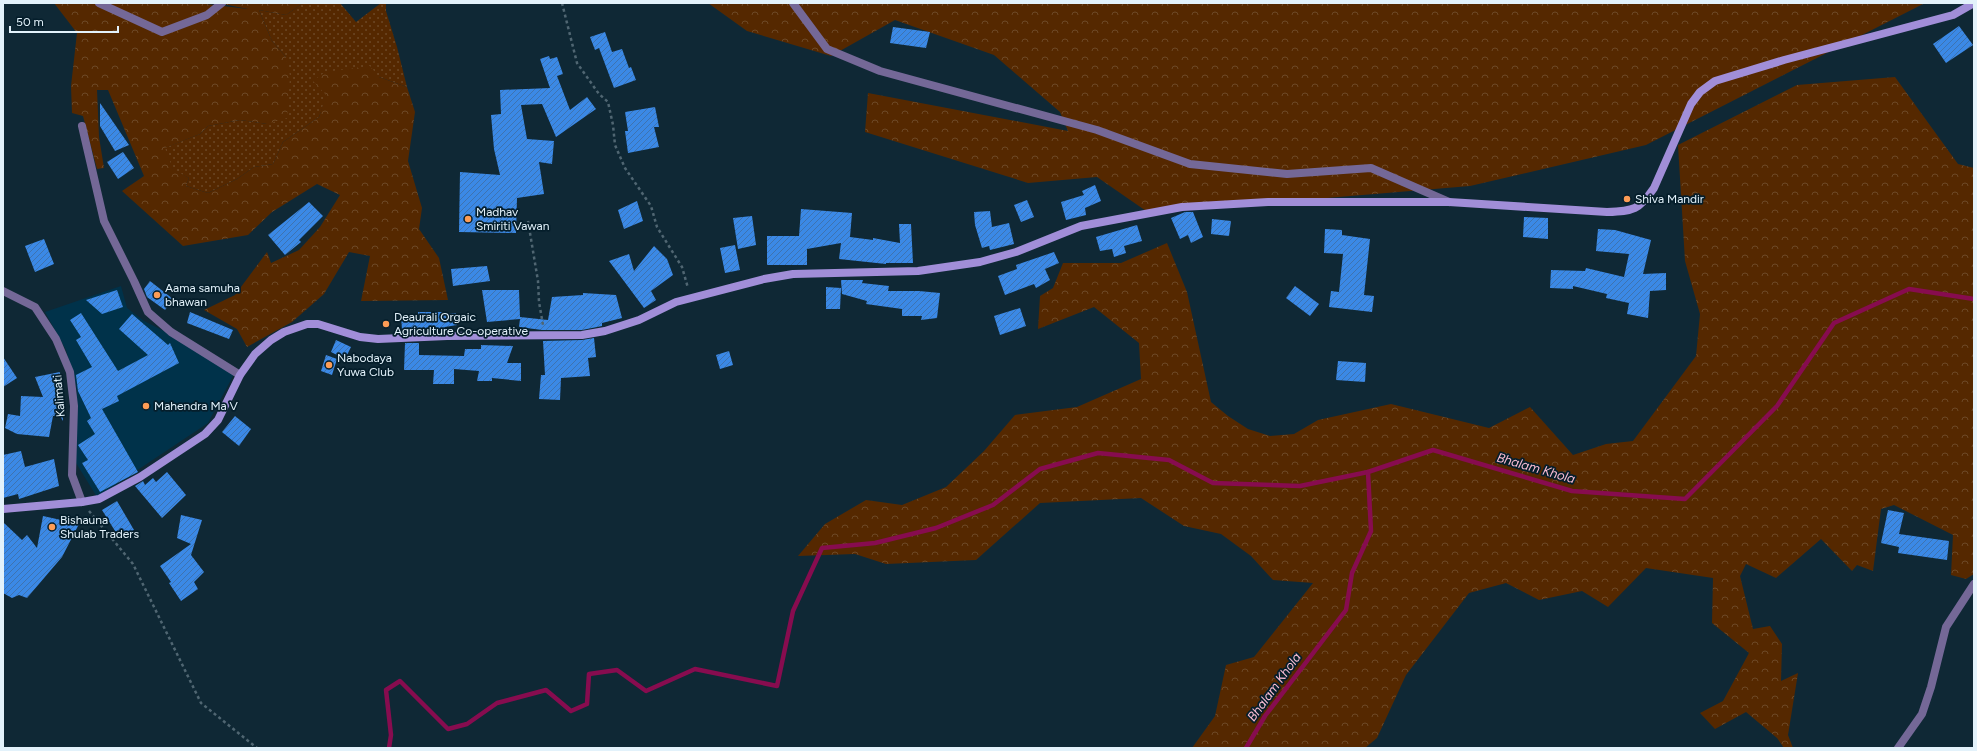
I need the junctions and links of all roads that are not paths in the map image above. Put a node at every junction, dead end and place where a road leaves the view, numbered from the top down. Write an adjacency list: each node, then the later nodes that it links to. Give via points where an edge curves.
1 (99, 3): 2 (street, via 162,32 208,15)
2 (222, 3)
3 (793, 3): 6 (street, via 827,49 880,71 1097,130 1190,164 1287,174 1371,168)
4 (1974, 3): 6 (main road, via 1953,15 1715,81 1700,92 1691,104 1654,188 1637,208 1607,212)
5 (82, 126): 8 (street, via 104,221 148,312 171,332)
6 (1449, 202): 8 (main road, via 1268,202 1182,207 1081,226 1016,252 980,262 918,272 793,274 764,279 676,302 639,320 582,336 378,339 360,337 318,324 307,324 284,332 271,340 255,354)
7 (3, 291): 9 (street, Kalimati, via 35,307 56,340 70,372 74,406 72,475)
8 (240, 375): 9 (main road, via 218,420 205,434 114,492 99,499)
9 (82, 502): 10 (main road)
10 (3, 509)
11 (1974, 584): 12 (street, via 1946,627 1922,714)
12 (1898, 748)

